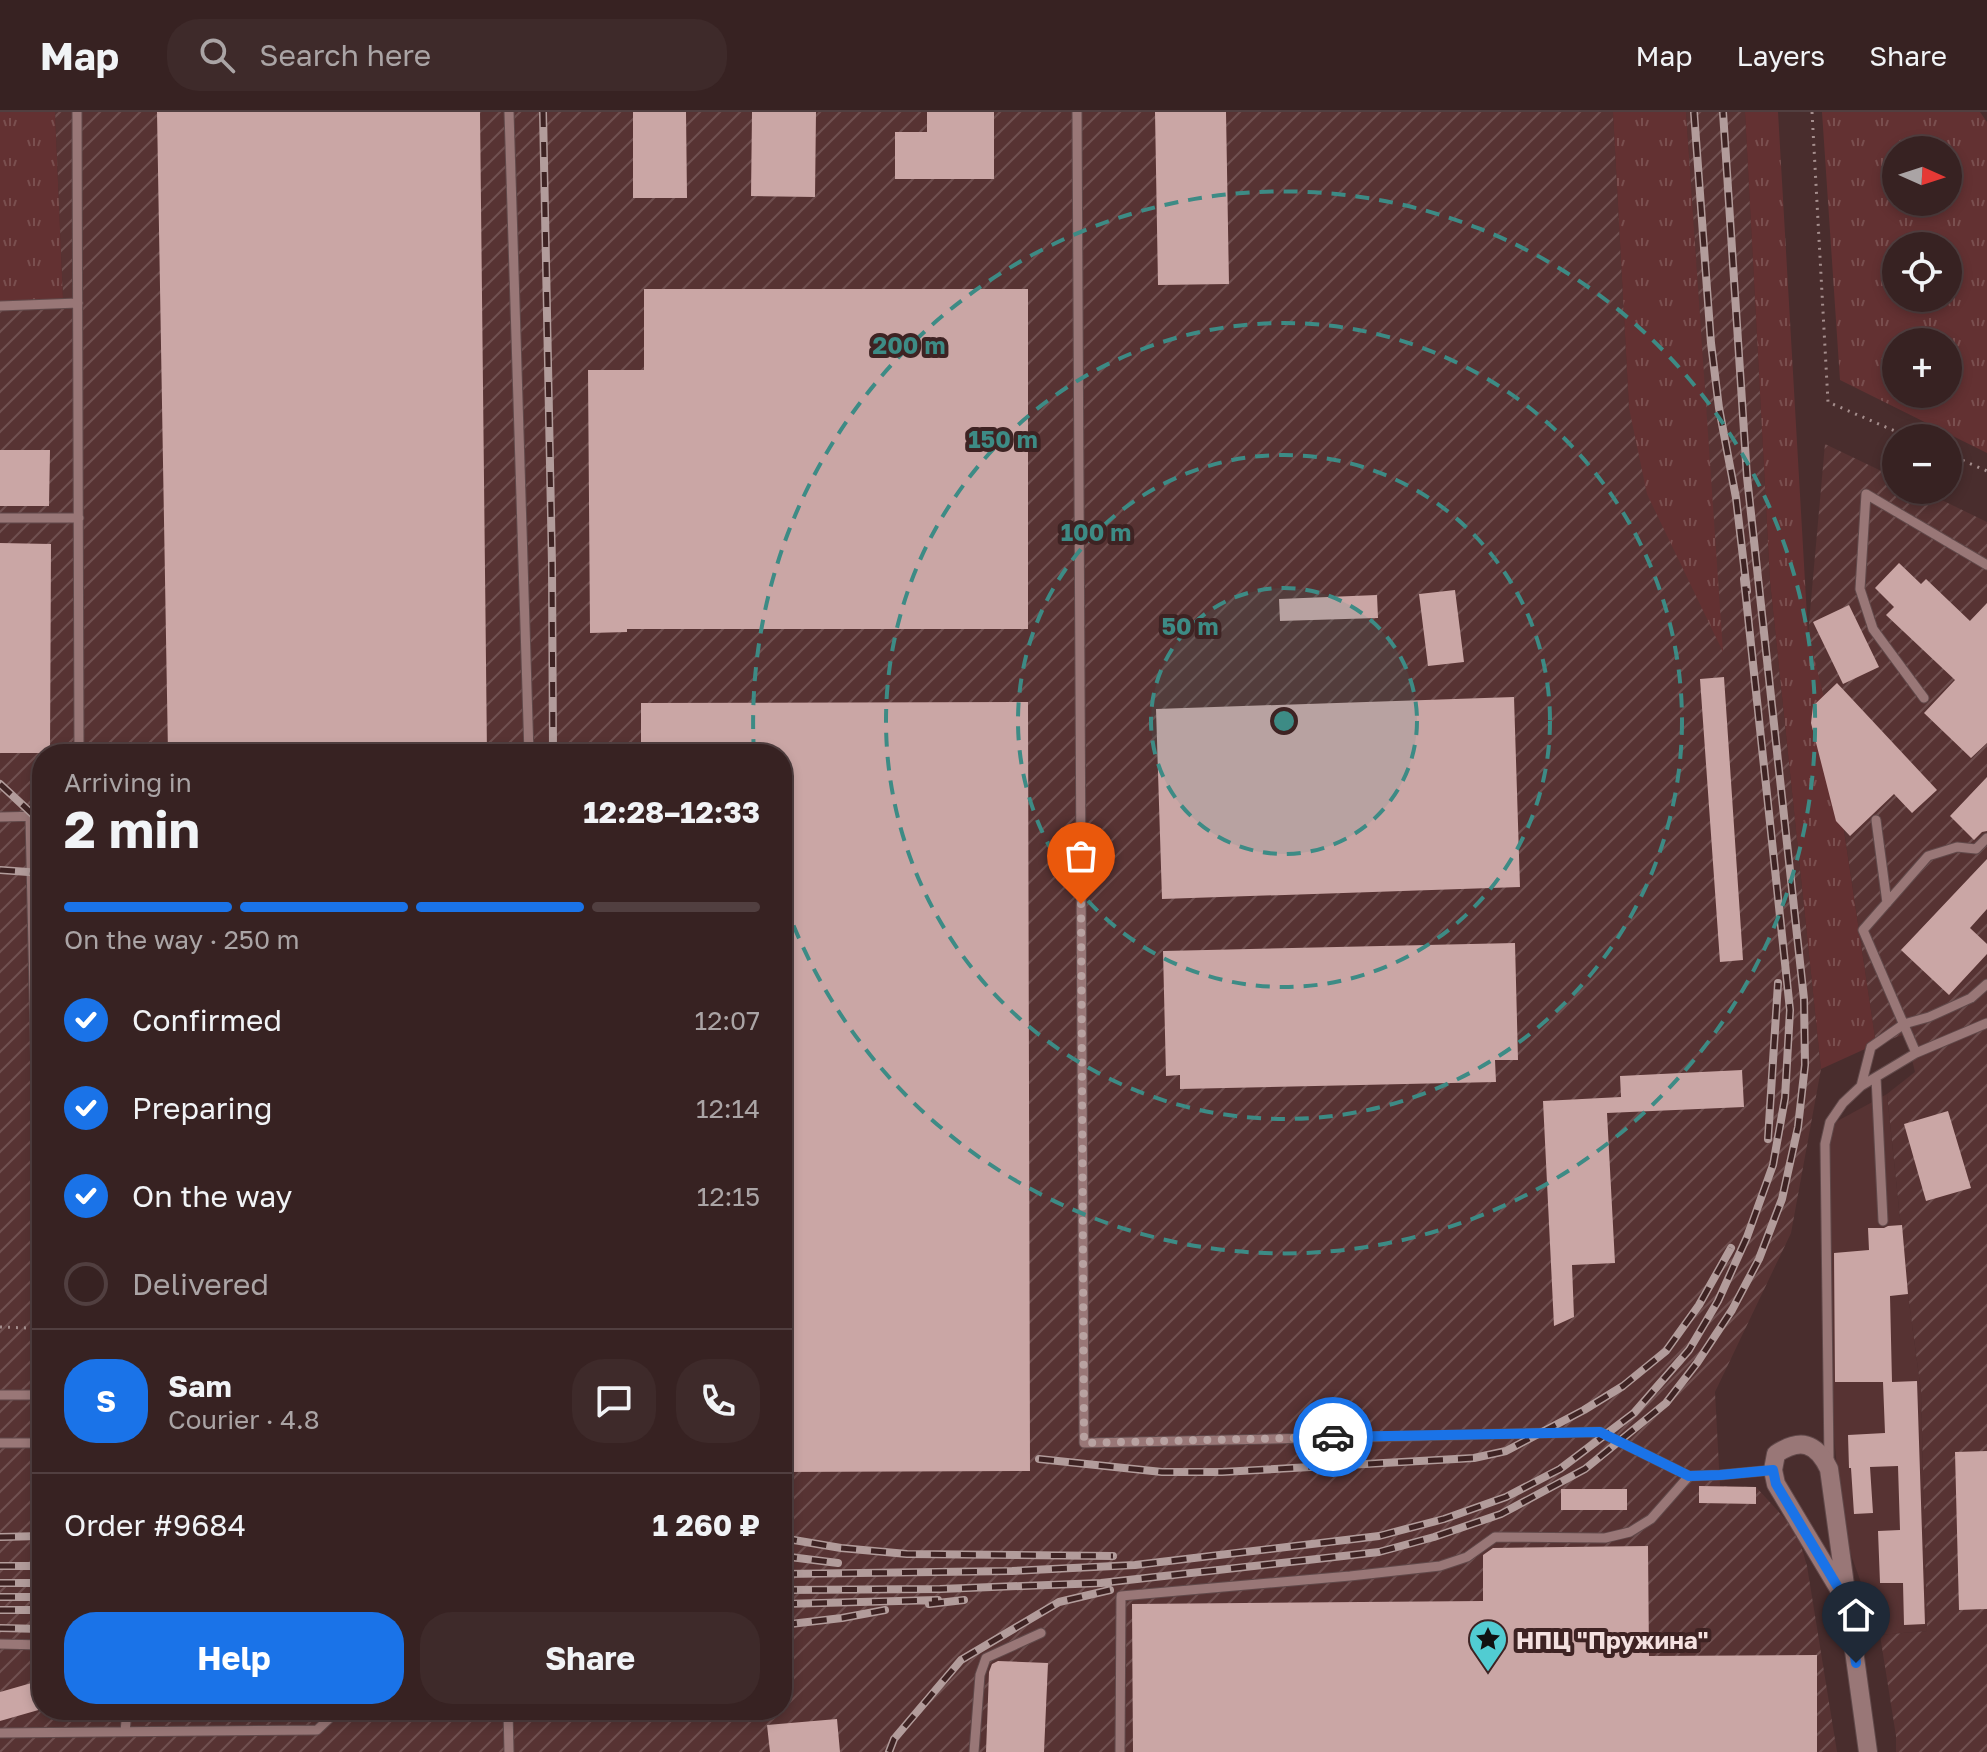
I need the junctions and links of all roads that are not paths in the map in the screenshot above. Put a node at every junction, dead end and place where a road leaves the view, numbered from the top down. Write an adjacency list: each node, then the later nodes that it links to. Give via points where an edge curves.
1 (77, 112): 4 (lane)
2 (509, 112): 11 (lane)
3 (1077, 112): 31 (lane, via 1084,1443 1600,1432)
4 (78, 303): 5 (lane); 7 (lane)
5 (0, 306)
6 (0, 518): 7 (lane)
7 (79, 518): 10 (lane)
8 (1987, 565): 9 (lane, via 1866,494 1860,589 1873,629)
9 (1924, 698)
10 (79, 744)
11 (529, 744)
12 (0, 817): 13 (lane)
13 (30, 817): 16 (lane)
14 (1876, 820): 17 (lane)
15 (1987, 838): 17 (lane, via 1976,849 1957,847 1928,856)
16 (32, 853)
17 (1887, 903): 20 (lane, via 1863,930)
18 (1987, 984): 20 (lane, via 1971,998)
19 (1987, 1023): 21 (lane)
20 (1904, 1024): 21 (lane); 23 (lane, via 1871,1047)
21 (1916, 1053): 22 (lane)
22 (1876, 1077): 23 (lane); 24 (lane)
23 (1861, 1086): 29 (lane, via 1830,1122 1825,1144)
24 (1883, 1221)
25 (0, 1395): 26 (lane)
26 (32, 1395)
27 (0, 1443): 28 (lane)
28 (32, 1443)
29 (1829, 1469): 30 (street, via 1810,1445 1791,1445 1776,1454); 32 (street)
30 (1773, 1470): 31 (lane); 32 (street, via 1776,1484)
31 (1689, 1476): 43 (lane, via 1651,1519 1605,1538 1495,1537 1467,1557 1440,1566 1121,1596)
32 (1848, 1604): 44 (street)
33 (1041, 1633): 42 (lane, via 986,1658)
34 (0, 1644): 35 (lane)
35 (32, 1645)
36 (126, 1720): 39 (lane)
37 (328, 1720): 39 (lane, via 317,1730)
38 (508, 1720): 41 (lane)
39 (125, 1732): 40 (lane)
40 (0, 1733)
41 (509, 1752)
42 (974, 1752)
43 (1120, 1752)
44 (1868, 1752)

